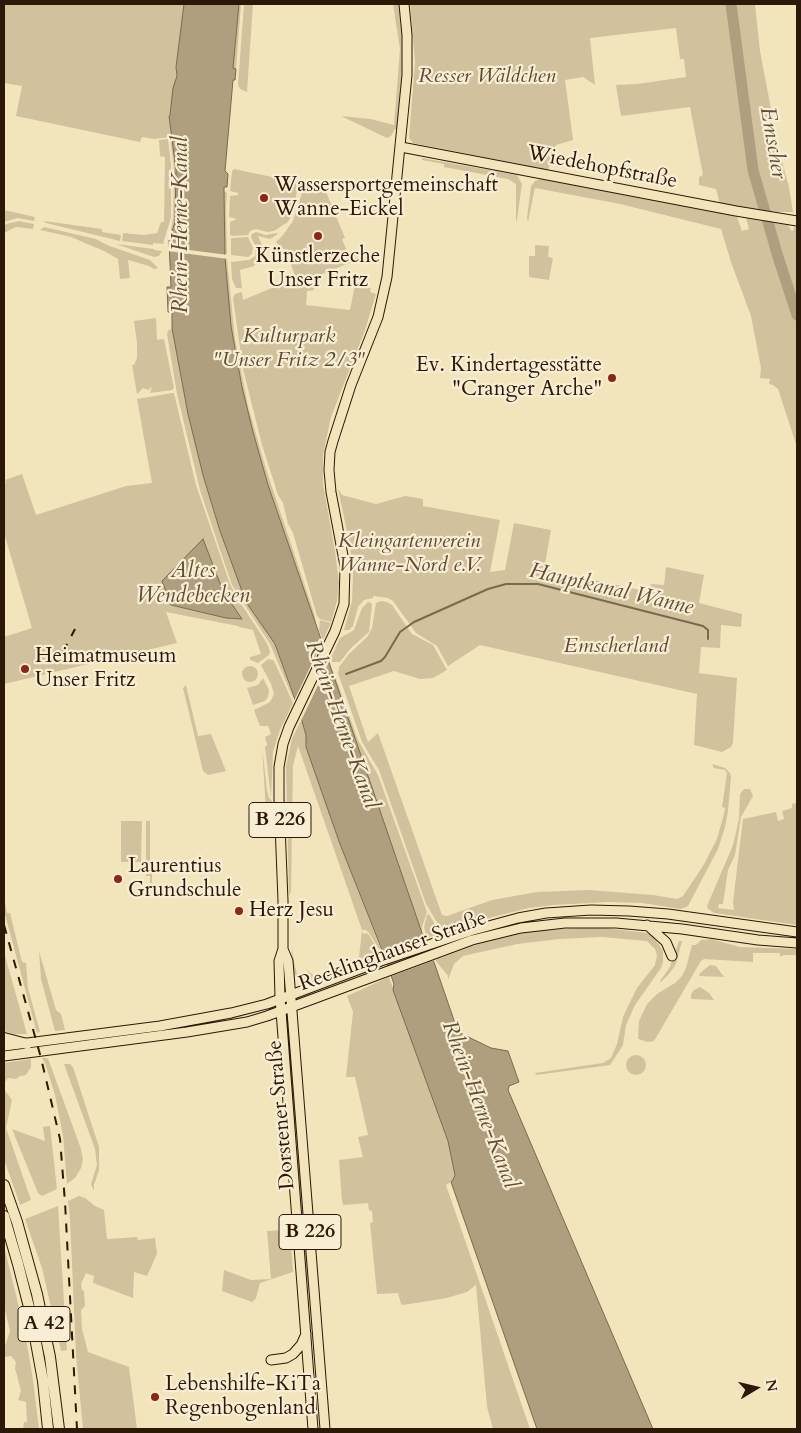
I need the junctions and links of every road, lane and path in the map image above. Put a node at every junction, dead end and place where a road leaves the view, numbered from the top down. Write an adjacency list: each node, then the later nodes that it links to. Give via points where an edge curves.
1 (404, 4): 2 (main road, Dorstener Straße / B 226, via 408,61)
2 (401, 147): 3 (main road, Wiedehopfstraße); 7 (main road, Dorstener Straße / B 226, via 383,300 330,452 330,481 346,579 342,614 283,744 279,766)
3 (797, 221)
4 (647, 925): 6 (main road, Recklinghauser Straße); 8 (main road, via 666,942); 11 (main road, Recklinghauser Straße, via 586,922 496,933)
5 (797, 932): 9 (main road, Recklinghauser Straße, via 629,911 546,914 470,931)
6 (797, 943)
7 (283, 949): 9 (main road, Dorstener Straße / B 226, via 288,961); 10 (main road, Dorstener Straße / B 226, via 279,961)
8 (672, 956)
9 (290, 995): 10 (main road, Recklinghauser Straße); 11 (main road, Dorstener Straße / B 226)
10 (280, 998): 12 (main road, Dorstener Straße / B 226); 14 (main road, Recklinghauser Straße, via 196,1021)
11 (291, 1007): 12 (main road, Recklinghauser Straße); 24 (main road, Dorstener Straße / B 226)
12 (281, 1011): 16 (main road, Recklinghauser Straße, via 247,1022 208,1029); 19 (main road, Dorstener Straße / B 226)
13 (4, 1038): 14 (highway)
14 (27, 1044): 15 (main road, Recklinghauser Straße)
15 (4, 1046)
16 (4, 1056)
17 (4, 1185): 18 (highway, A 42, via 12,1208)
18 (9, 1221): 21 (highway, A 42, via 31,1315); 22 (highway, A 42, via 37,1294)
19 (306, 1334): 20 (main road, via 292,1354); 23 (main road, Dorstener Straße / B 226)
20 (271, 1360)
21 (48, 1429)
22 (59, 1429)
23 (314, 1429)
24 (325, 1429)

